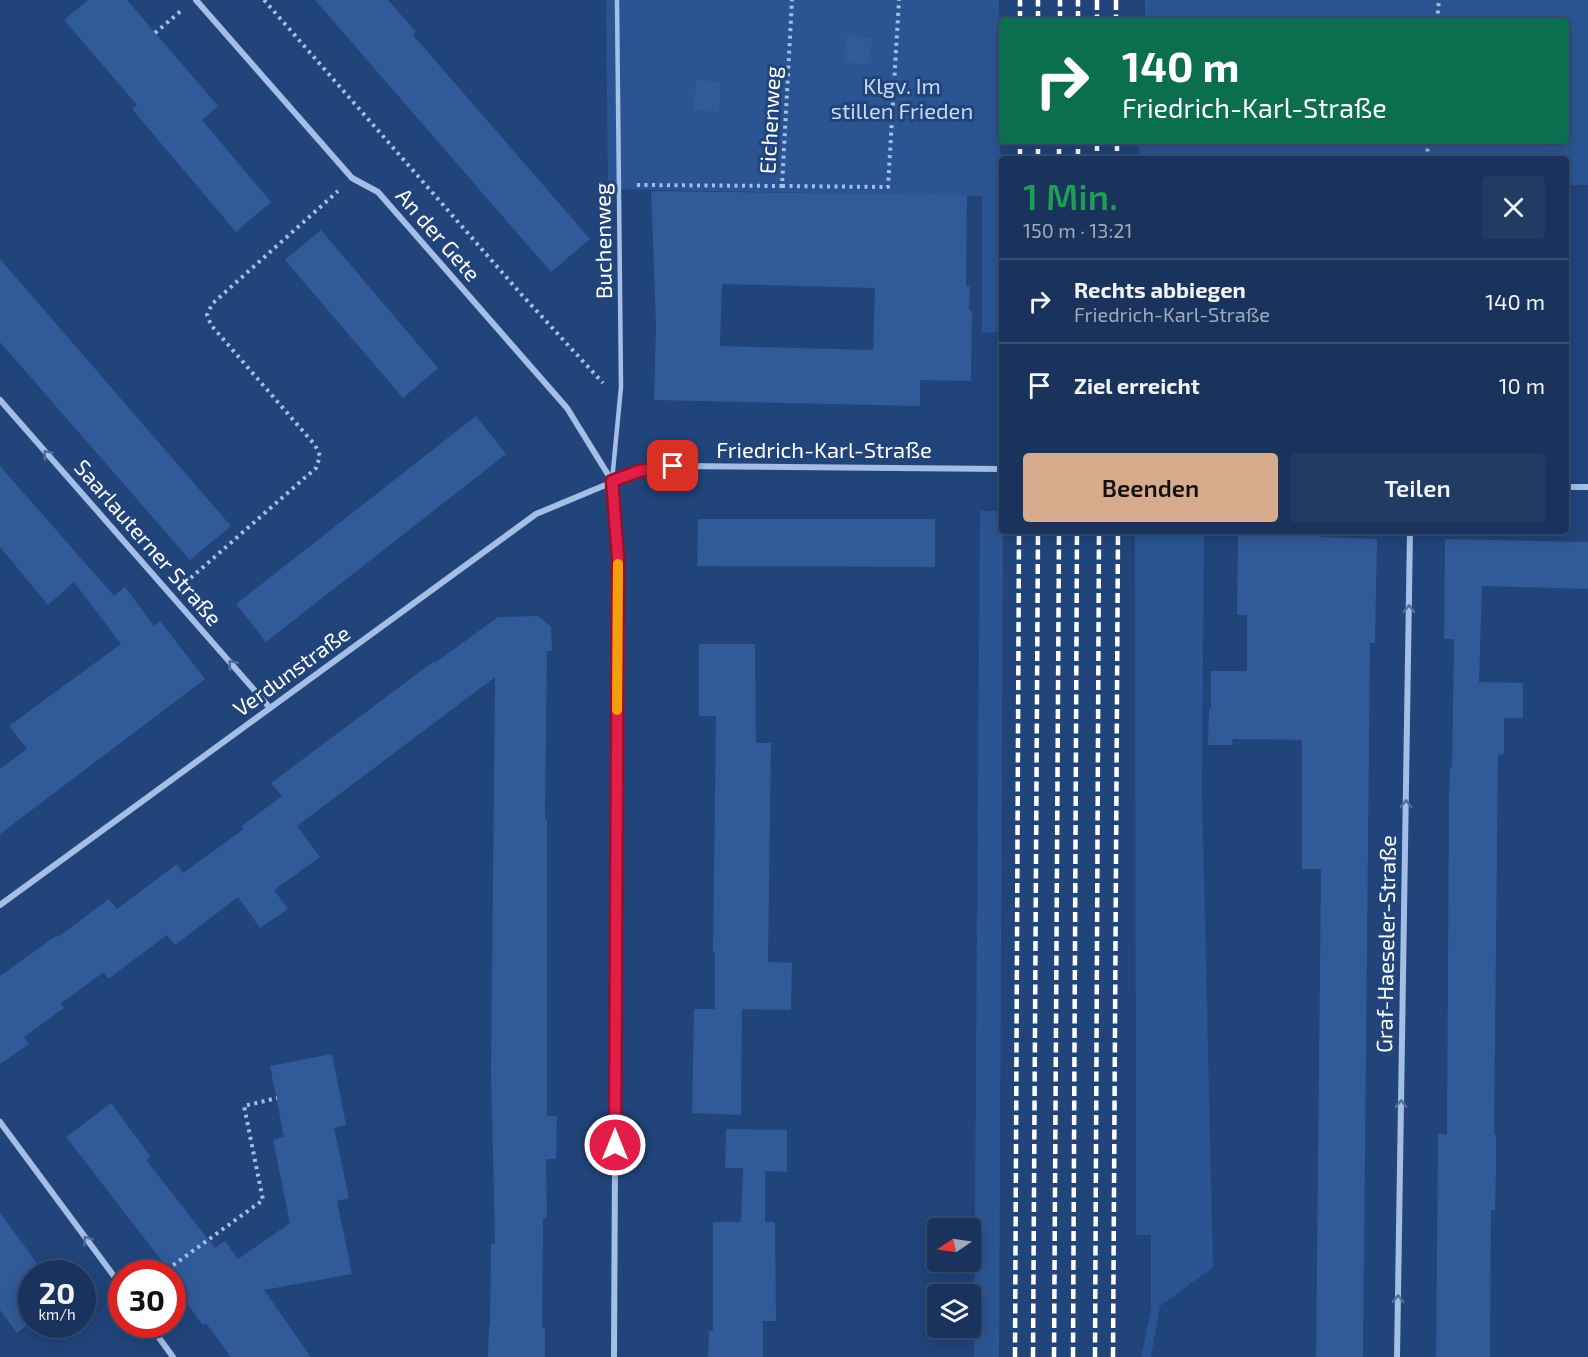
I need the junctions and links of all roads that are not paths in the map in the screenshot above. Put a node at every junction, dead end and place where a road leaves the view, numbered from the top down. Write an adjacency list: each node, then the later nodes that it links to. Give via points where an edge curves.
1 (196, 0): 5 (street, An der Gete, via 352,178 378,192 567,408)
2 (617, 0): 5 (lane, Buchenweg, via 621,387)
3 (0, 400): 9 (street, Saarlauterner Straße, one-way to 3)
4 (999, 469): 5 (street, Friedrich-Karl-Straße, via 673,466 639,471)
5 (612, 481): 9 (street, Verdunstraße, via 536,514); 15 (street, via 618,557)
6 (1569, 487): 7 (street)
7 (1588, 487)
8 (1410, 534): 16 (street, Graf-Haeseler-Straße, one-way to 8)
9 (270, 708): 10 (street, Verdunstraße)
10 (0, 905)
11 (0, 1122): 12 (street, one-way to 11)
12 (108, 1268)
13 (159, 1338): 14 (street)
14 (173, 1357)
15 (614, 1357)
16 (1397, 1357)

